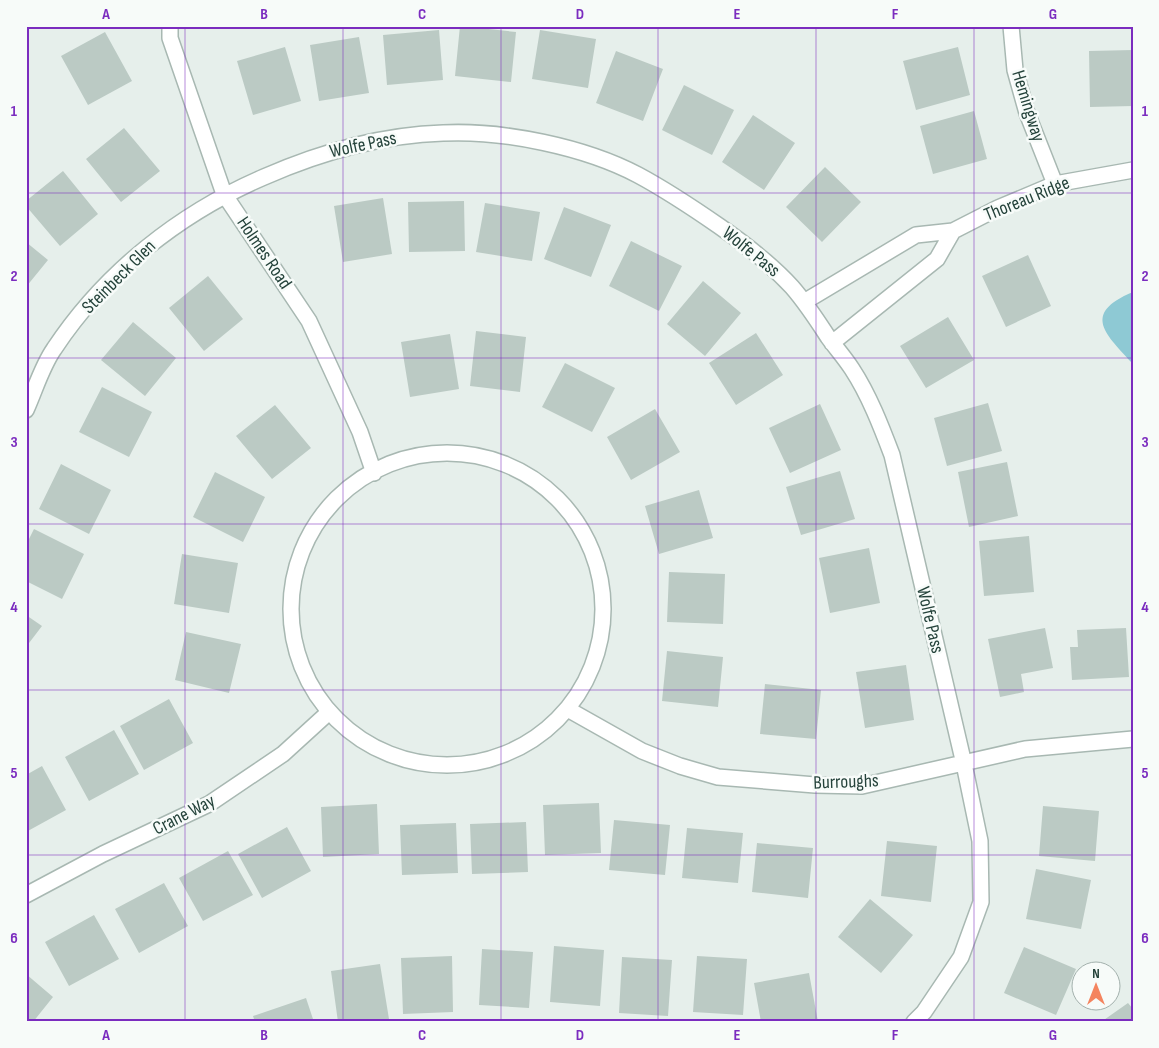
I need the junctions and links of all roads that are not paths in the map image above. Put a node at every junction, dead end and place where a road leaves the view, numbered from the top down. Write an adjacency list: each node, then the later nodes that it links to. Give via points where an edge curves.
1 (170, 26): 5 (street, Holmes Road, via 170,38)
2 (1011, 26): 4 (street, Hemingway, via 1015,70 1022,96)
3 (1133, 170): 4 (street, Thoreau Ridge)
4 (1055, 184): 6 (street, Thoreau Ridge)
5 (224, 194): 7 (street, Wolfe Pass, via 308,158 401,136 485,133 567,147 637,174 697,210 749,247); 9 (street, Steinbeck Glen, via 158,237 102,288 52,350); 10 (street, Holmes Road, via 309,321 360,432)
6 (953, 231): 7 (street, Thoreau Ridge, via 916,235); 8 (street, via 937,259)
7 (804, 302): 8 (street, Wolfe Pass)
8 (832, 343): 14 (street, Wolfe Pass, via 856,377 877,416 892,455)
9 (26, 410)
10 (374, 473): 11 (street, via 400,461 440,452 477,454 505,462 552,490 576,522 597,568 602,588 602,632 596,663 586,689); 12 (street, via 345,491 320,515 304,540 292,593 292,640 311,690)
11 (571, 711): 12 (street, via 538,741 472,762 443,764 400,756 367,744); 14 (street, Burroughs, via 642,752 718,777 862,786)
12 (328, 713): 15 (street, Crane Way, via 283,754 209,804)
13 (1133, 739): 14 (street, Burroughs, via 1025,749)
14 (964, 764): 16 (street, via 980,841 981,902 961,957)
15 (26, 895)
16 (924, 1019)

